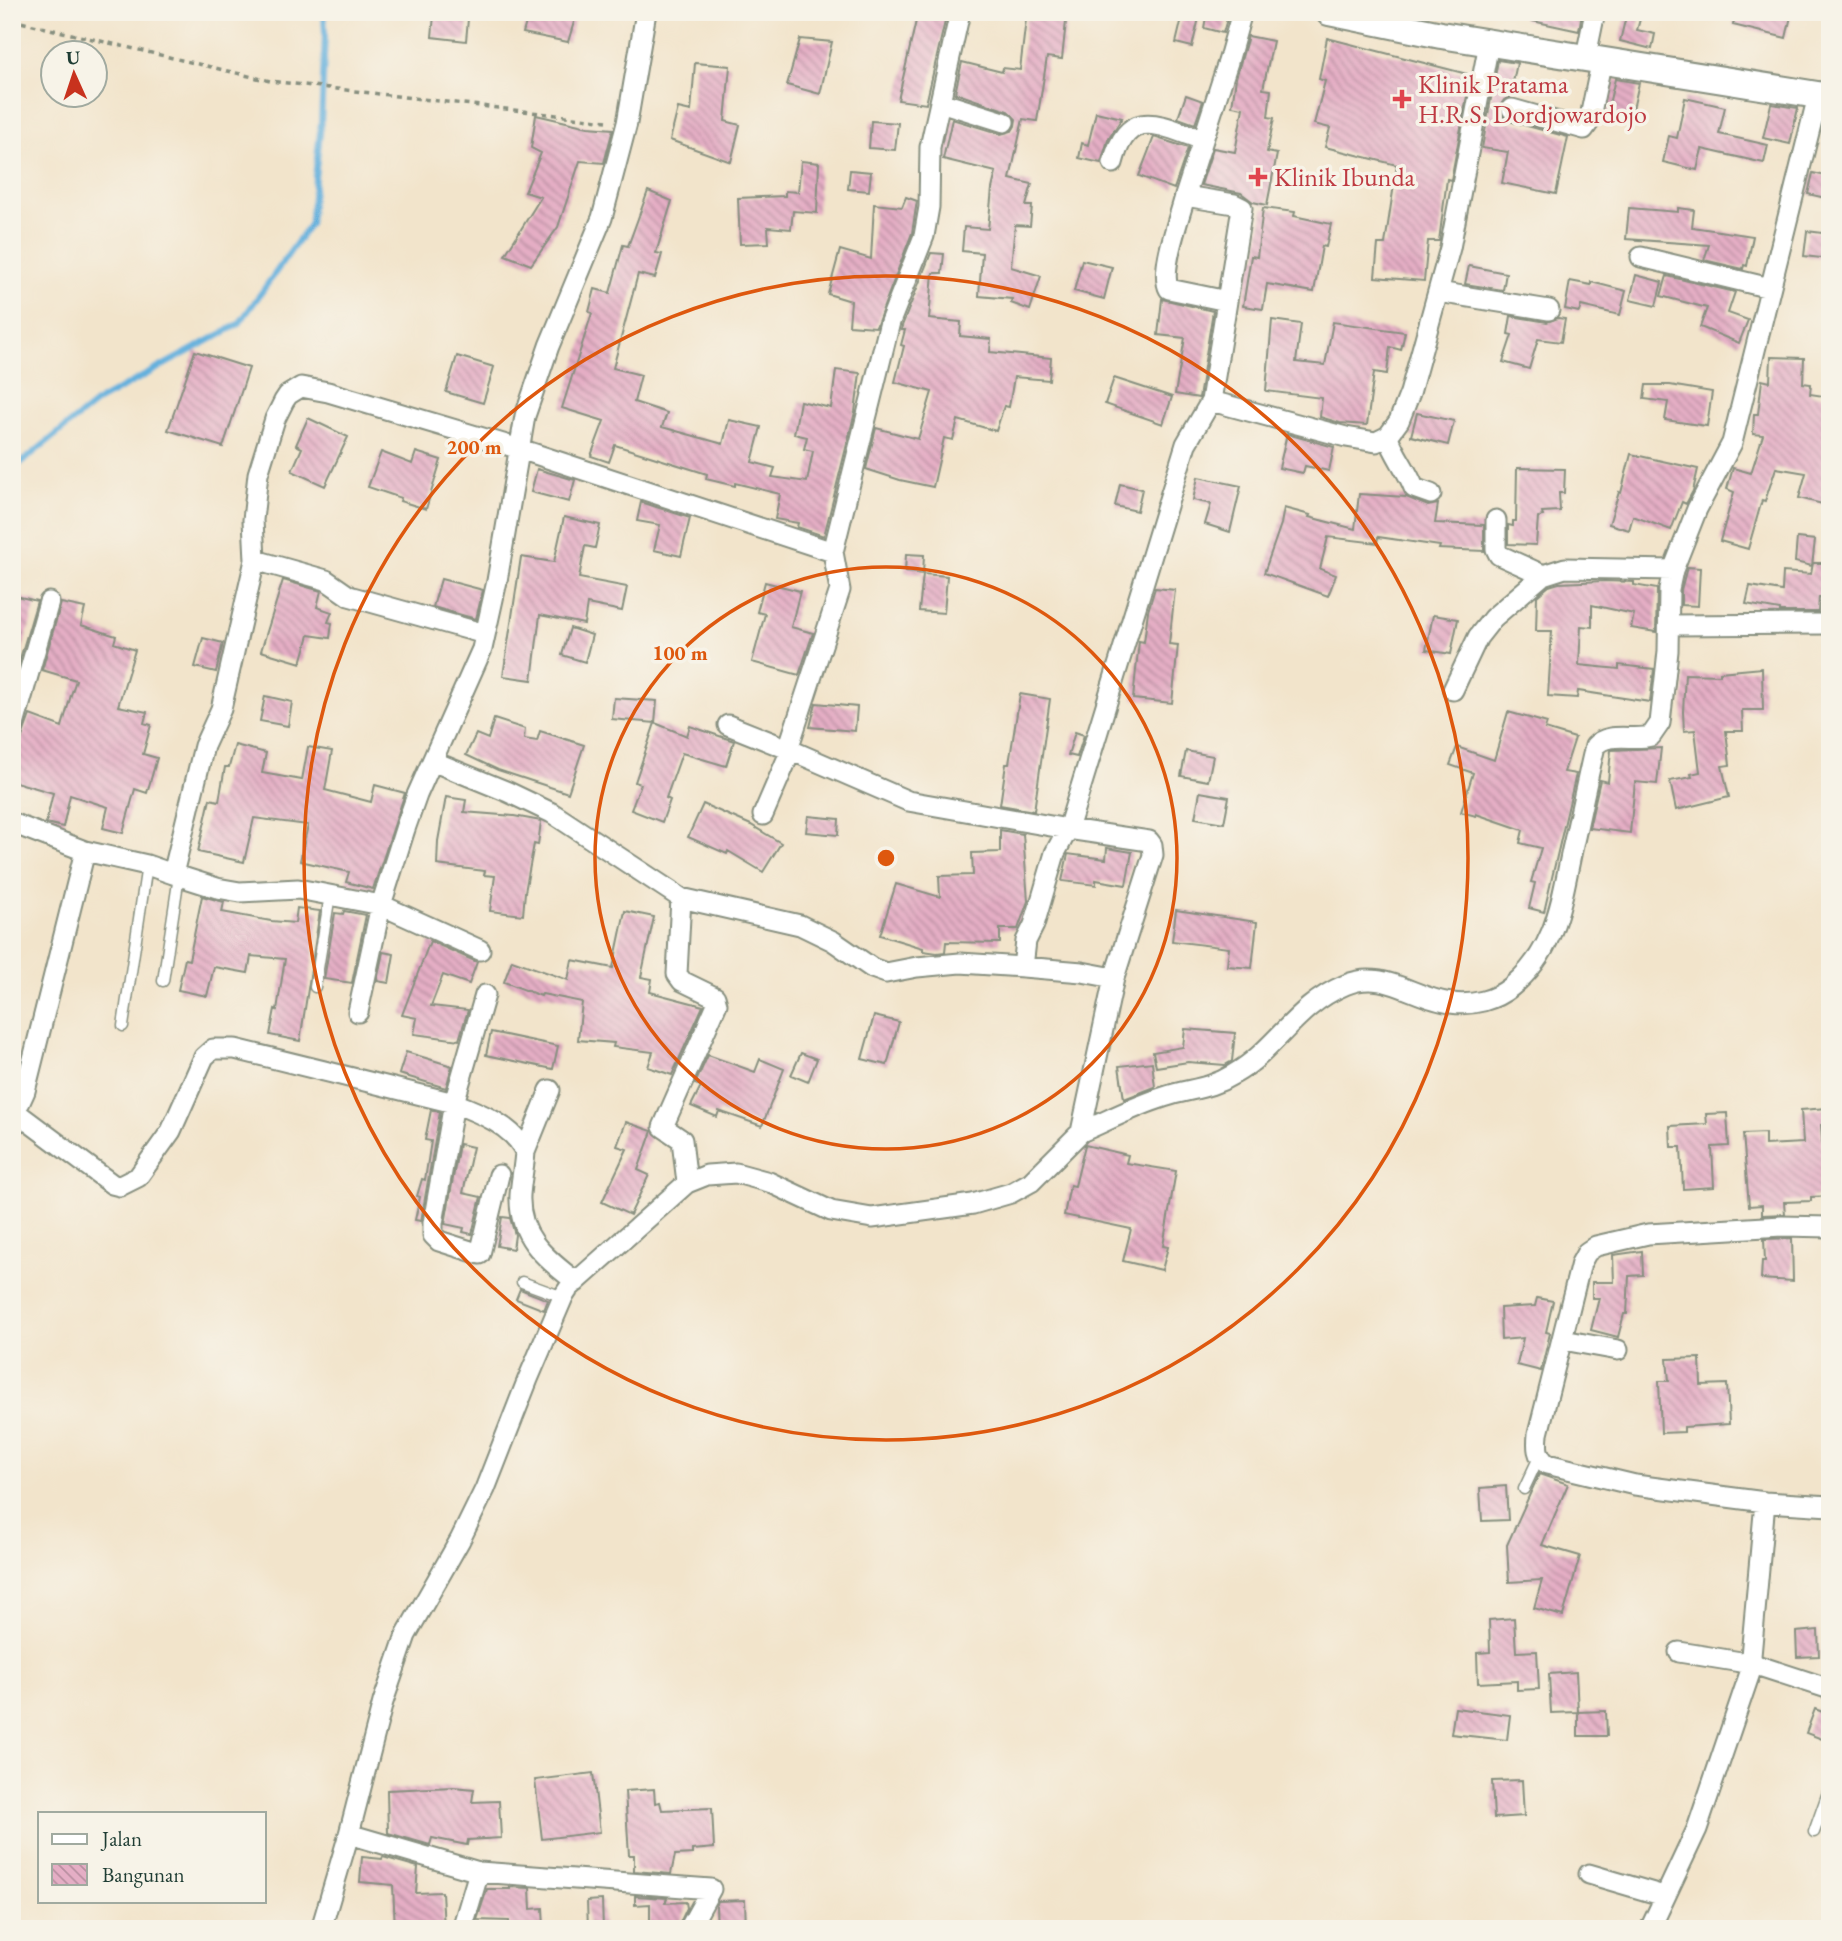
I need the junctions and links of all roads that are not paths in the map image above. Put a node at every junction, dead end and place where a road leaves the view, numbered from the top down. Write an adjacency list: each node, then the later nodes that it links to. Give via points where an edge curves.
1 (646, 12): 23 (street, via 626,123 602,218 550,346)
2 (960, 12): 10 (street)
3 (1242, 12): 13 (street)
4 (1329, 12): 6 (main road)
5 (1595, 12): 8 (street)
6 (1397, 19): 7 (main road)
7 (1489, 43): 8 (main road); 18 (street)
8 (1594, 58): 9 (main road); 11 (street, via 1589,122 1584,129)
9 (1824, 96): 17 (street)
10 (940, 102): 12 (street); 26 (street, via 930,148 924,236 890,322)
11 (1512, 109)
12 (1004, 122)
13 (1203, 140): 14 (street, via 1145,124 1126,133); 15 (street)
14 (1113, 163)
15 (1185, 196): 19 (street, via 1242,208); 19 (street, via 1166,284 1169,289)
16 (1641, 257): 17 (street)
17 (1770, 288): 28 (street, via 1732,443 1697,509)
18 (1438, 292): 20 (street); 22 (street, via 1410,393)
19 (1227, 302): 21 (street)
20 (1549, 310)
21 (1211, 401): 22 (street, via 1346,437 1376,442); 41 (street, via 1186,444)
22 (1388, 436): 24 (street, via 1414,488)
23 (520, 449): 26 (street); 27 (street, via 301,387 284,401 275,419 258,474); 33 (street)
24 (1431, 494)
25 (1496, 520): 29 (street, via 1499,555)
26 (833, 552): 37 (street, via 840,590)
27 (255, 559): 33 (street, via 326,580 348,596); 44 (street, via 221,709 204,746)
28 (1673, 570): 29 (street, via 1565,568); 32 (street)
29 (1543, 575): 34 (street, via 1478,637)
30 (49, 602): 36 (street)
31 (1830, 624): 32 (street)
32 (1669, 625): 59 (street, via 1660,723 1651,736 1607,737 1595,746 1557,919 1536,962 1523,977 1502,994 1477,1003 1431,999 1388,981 1358,980 1343,985 1310,1005 1237,1073 1210,1087 1137,1106)
33 (485, 634): 38 (street)
34 (1453, 690)
35 (728, 724): 37 (street)
36 (12, 732)
37 (790, 750): 39 (street); 41 (street, via 908,801)
38 (432, 761): 46 (street, via 552,813); 47 (street)
39 (763, 815)
40 (12, 823): 42 (street)
41 (1068, 830): 49 (street, via 1055,853 1026,941); 50 (street, via 1143,839 1152,845 1153,855)
42 (85, 851): 43 (street); 58 (street, via 25,1091)
43 (147, 865): 44 (street); 55 (lane)
44 (176, 875): 45 (street, via 240,891 298,889); 51 (lane)
45 (330, 894): 47 (street); 52 (lane)
46 (681, 898): 49 (street, via 800,925 886,973 960,963); 62 (street, via 677,974 715,997 717,1004 663,1127 682,1140)
47 (382, 905): 48 (street); 54 (street)
48 (480, 950)
49 (1023, 967): 50 (street)
50 (1114, 978): 59 (street)
51 (163, 981)
52 (315, 988)
53 (485, 995): 57 (street)
54 (358, 1012)
55 (123, 1026)
56 (550, 1090): 60 (street)
57 (454, 1103): 58 (street, via 235,1049 213,1049 204,1057 170,1131 138,1177 120,1186); 60 (street, via 496,1123 519,1141); 61 (street, via 433,1235 480,1254)
58 (12, 1110)
59 (1081, 1132): 62 (street, via 1031,1182 1011,1193 904,1215 872,1218 831,1212 769,1182 736,1173 707,1175)
60 (524, 1152): 65 (street, via 523,1226)
61 (499, 1175)
62 (687, 1183): 65 (street)
63 (1830, 1227): 66 (street, via 1648,1234 1596,1246 1581,1263)
64 (522, 1282): 65 (lane)
65 (570, 1289): 77 (street, via 485,1489 406,1634)
66 (1563, 1340): 67 (street); 68 (street, via 1538,1434)
67 (1618, 1350)
68 (1539, 1457): 69 (lane); 70 (street, via 1556,1467 1635,1485)
69 (1524, 1489)
70 (1765, 1502): 71 (street); 73 (street)
71 (1830, 1506)
72 (1679, 1652): 73 (street)
73 (1753, 1664): 74 (street); 80 (street, via 1698,1829)
74 (1830, 1689)
75 (1830, 1787): 76 (lane)
76 (1814, 1832)
77 (349, 1834): 78 (street); 81 (street)
78 (479, 1872): 82 (street); 83 (street, via 711,1889)
79 (1589, 1874): 80 (street)
80 (1664, 1896): 84 (street)
81 (321, 1929)
82 (462, 1929)
83 (689, 1929)
84 (1650, 1929)

